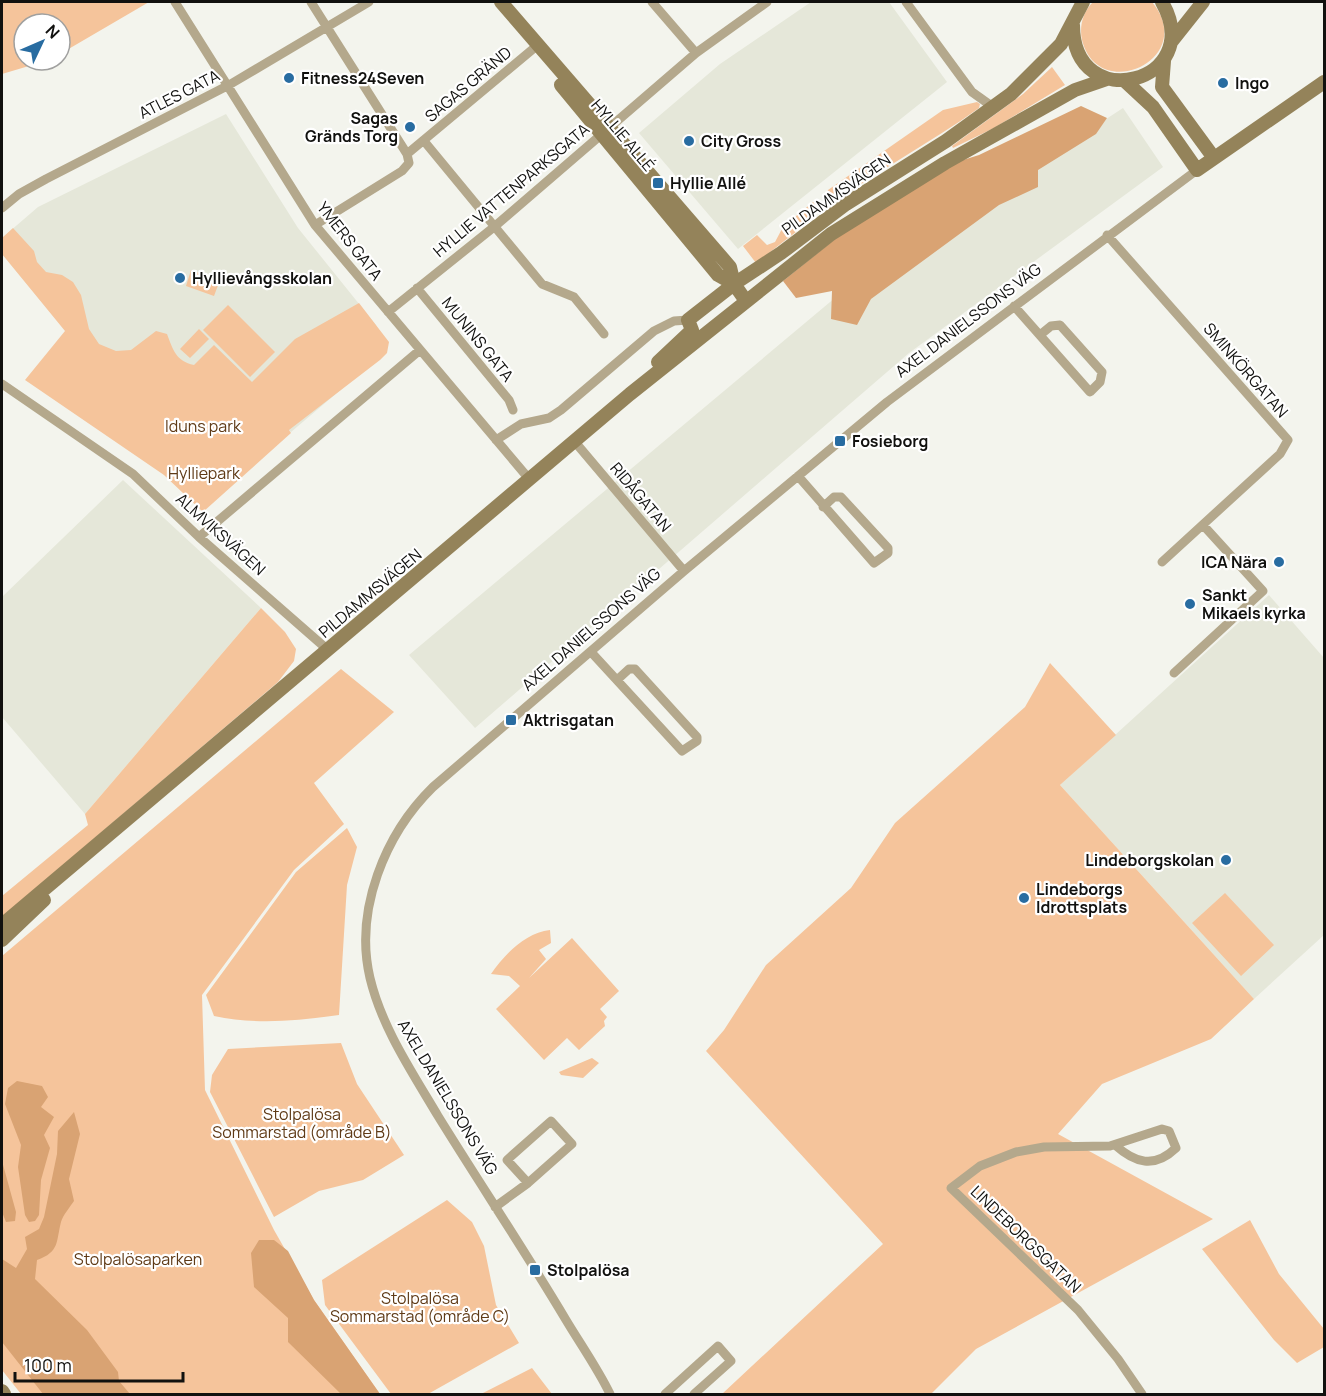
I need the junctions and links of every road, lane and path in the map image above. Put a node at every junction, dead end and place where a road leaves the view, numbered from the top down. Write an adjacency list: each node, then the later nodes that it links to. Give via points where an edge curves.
1 (175, 2): 21 (street, YMERS GATA)
2 (311, 2): 13 (street)
3 (369, 2): 13 (street, ATLES GATA)
4 (492, 2): 15 (main road, HYLLIE ALLÉ)
5 (501, 2): 23 (main road, HYLLIE ALLÉ)
6 (652, 2): 16 (street)
7 (767, 2): 16 (street, HYLLIE VATTENPARKSGATA)
8 (906, 2): 22 (street, via 972,92)
9 (1162, 2): 14 (main road, PILDAMMSVÄGEN, via 1169,14)
10 (1203, 2): 14 (main road, PILDAMMSVÄGEN)
11 (1080, 4): 12 (main road, PILDAMMSVÄGEN)
12 (1073, 25): 18 (main road, PILDAMMSVÄGEN, via 1080,58); 22 (main road, PILDAMMSVÄGEN, via 1036,71)
13 (326, 29): 21 (street, ATLES GATA); 25 (street)
14 (1171, 43): 17 (main road, PILDAMMSVÄGEN)
15 (533, 49): 23 (main road, HYLLIE ALLÉ); 24 (street, SAGAS GRÄND)
16 (696, 52): 23 (street, HYLLIE VATTENPARKSGATA)
17 (1164, 59): 19 (main road, PILDAMMSVÄGEN, via 1141,78); 26 (main road, via 1162,87)
18 (1107, 79): 19 (main road, PILDAMMSVÄGEN); 34 (main road, PILDAMMSVÄGEN, via 1075,90 885,198 831,234)
19 (1125, 81): 27 (main road, via 1153,107)
20 (1324, 82): 26 (main road, AXEL DANIELSSONS VÄG)
21 (229, 85): 28 (street, ATLES GATA, via 46,179); 29 (street, YMERS GATA)
22 (993, 107): 32 (main road, PILDAMMSVÄGEN, via 873,185)
23 (604, 131): 30 (street, HYLLIE VATTENPARKSGATA); 32 (main road, HYLLIE ALLÉ, via 730,267)
24 (423, 141): 25 (street, SAGAS GRÄND); 30 (street, SAGAS GRÄND)
25 (407, 154): 29 (street, SAGAS GRÄND, via 409,163 402,171)
26 (1214, 158): 27 (main road, AXEL DANIELSSONS VÄG)
27 (1197, 170): 31 (street, AXEL DANIELSSONS VÄG)
28 (2, 208)
29 (315, 225): 36 (street, YMERS GATA)
30 (494, 227): 33 (street, HYLLIE VATTENPARKSGATA); 38 (street, SAGAS GRÄND, via 542,284 574,297)
31 (1107, 236): 35 (street, AXEL DANIELSSONS VÄG); 49 (street, SMINKÖRGATAN, via 1287,440 1280,454)
32 (734, 284): 34 (main road, HYLLIE ALLÉ); 37 (main road, PILDAMMSVÄGEN)
33 (417, 288): 36 (street, HYLLIE VATTENPARKSGATA); 43 (street, MUNINS GATA, via 509,400)
34 (746, 301): 42 (main road, PILDAMMSVÄGEN)
35 (1014, 306): 39 (street); 46 (street, AXEL DANIELSSONS VÄG, via 887,402)
36 (388, 312): 40 (street, YMERS GATA)
37 (688, 320): 42 (main road, PILDAMMSVÄGEN, via 692,330); 44 (street, via 674,321 654,331 549,418 521,424)
38 (604, 334)
39 (1040, 335): 39 (street, via 1090,392 1100,382 1102,372 1060,325 1051,326)
40 (420, 350): 44 (street, YMERS GATA); 50 (street)
41 (2, 384): 50 (street, ALMVIKSVÄGEN, via 132,474)
42 (630, 394): 45 (main road, PILDAMMSVÄGEN)
43 (513, 410)
44 (496, 440): 47 (street, YMERS GATA)
45 (575, 442): 47 (main road, PILDAMMSVÄGEN); 52 (street, RIDÅGATAN)
46 (798, 477): 48 (street); 52 (street, AXEL DANIELSSONS VÄG)
47 (530, 480): 53 (main road, PILDAMMSVÄGEN)
48 (823, 507): 48 (street, via 874,563 888,553 888,548 841,497 834,497)
49 (1206, 523): 51 (street); 55 (street, via 1263,591)
50 (199, 537): 53 (street, ALMVIKSVÄGEN)
51 (1162, 562)
52 (684, 571): 54 (street, AXEL DANIELSSONS VÄG)
53 (328, 650): 57 (main road, PILDAMMSVÄGEN)
54 (591, 652): 56 (street); 62 (street, AXEL DANIELSSONS VÄG, via 422,798 388,849 370,903 369,975 384,1020)
55 (1174, 674)
56 (617, 680): 56 (street, via 682,751 697,741 635,669 629,669)
57 (132, 816): 58 (main road, PILDAMMSVÄGEN); 59 (main road, PILDAMMSVÄGEN)
58 (2, 925)
59 (2, 940)
60 (1115, 1145): 60 (street, LINDEBORGSGATAN, via 1131,1159 1142,1162 1170,1154 1176,1148 1169,1131 1162,1129); 68 (street, LINDEBORGSGATAN, via 1044,1147 1016,1152 980,1166 951,1188 1078,1310)
61 (528, 1184): 61 (street, via 572,1144 551,1120 507,1160); 62 (street)
62 (495, 1207): 65 (street, AXEL DANIELSSONS VÄG)
63 (2, 1391): 64 (main road)
64 (4, 1395)
65 (610, 1395)
66 (664, 1395): 67 (street, via 718,1346 731,1360)
67 (694, 1395)
68 (1142, 1395)

